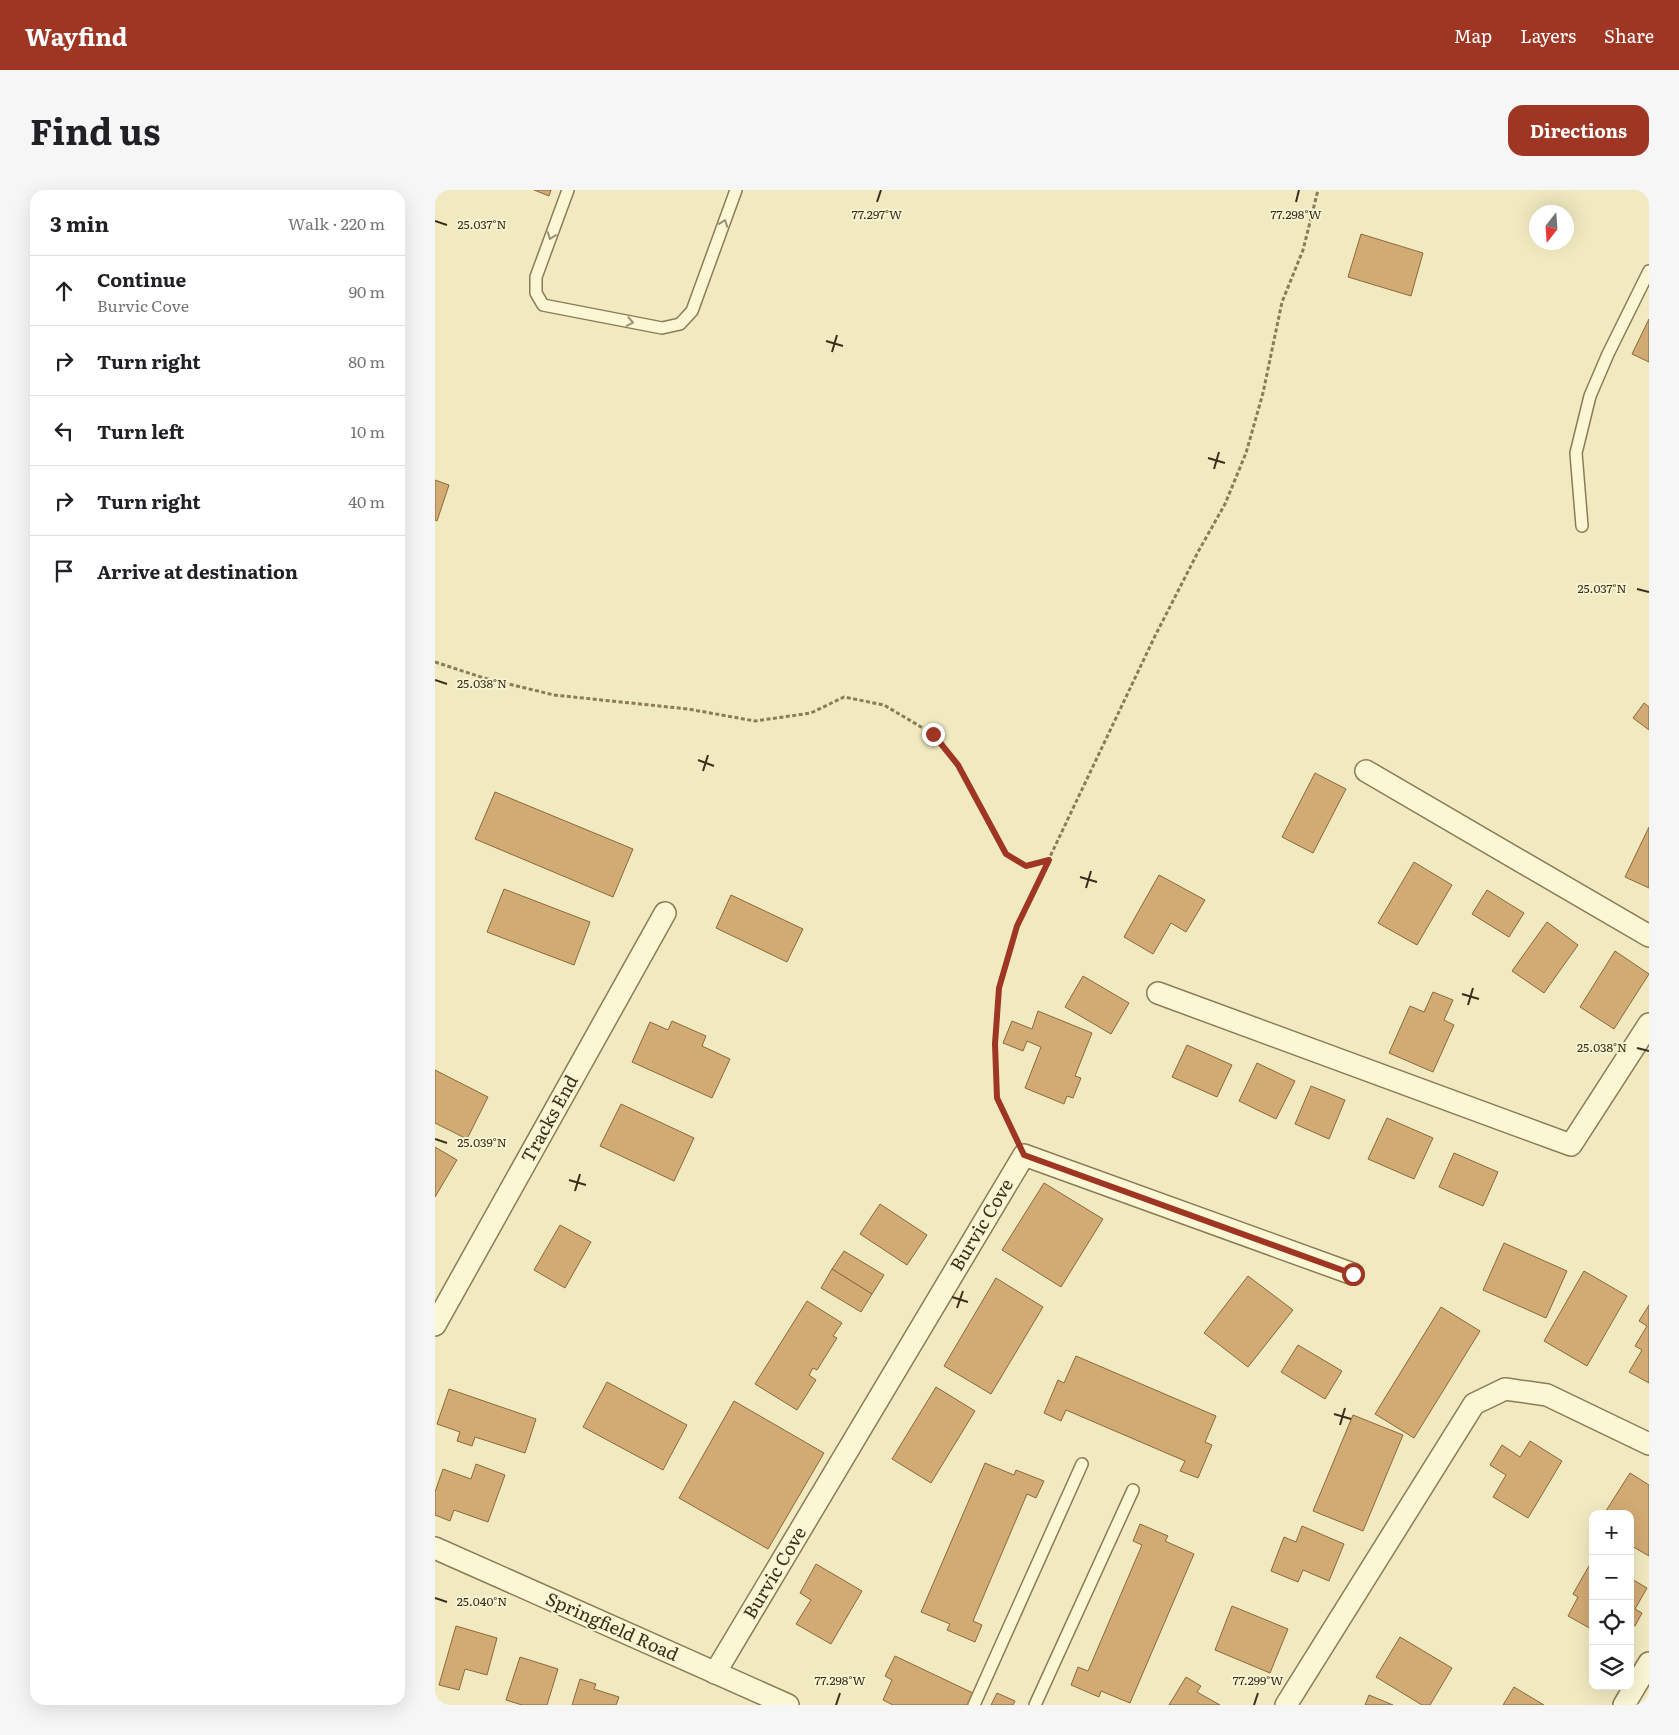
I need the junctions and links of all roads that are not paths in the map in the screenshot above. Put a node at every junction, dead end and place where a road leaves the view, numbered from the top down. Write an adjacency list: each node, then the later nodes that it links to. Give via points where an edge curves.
1 (568, 190): 2 (lane, one-way to 2, via 535,277 535,293 543,304 662,328 680,324 692,311)
2 (736, 190)
3 (1649, 271): 4 (lane, via 1590,396 1576,453)
4 (1582, 526)
5 (1366, 771): 7 (street)
6 (665, 912): 11 (street, Tracks End)
7 (1649, 936)
8 (1158, 993): 9 (street, via 1571,1145)
9 (1649, 1024)
10 (1353, 1274): 17 (street, Burvic Cove, via 1024,1155)
11 (435, 1326)
12 (1649, 1444): 21 (street, via 1547,1395 1505,1389 1474,1404)
13 (1082, 1464): 19 (lane)
14 (1133, 1490): 20 (lane)
15 (435, 1548): 17 (street, Springfield Road)
16 (1649, 1664): 22 (street)
17 (715, 1673): 18 (street, Springfield Road)
18 (788, 1705)
19 (974, 1705)
20 (1035, 1705)
21 (1285, 1705)
22 (1624, 1705)

